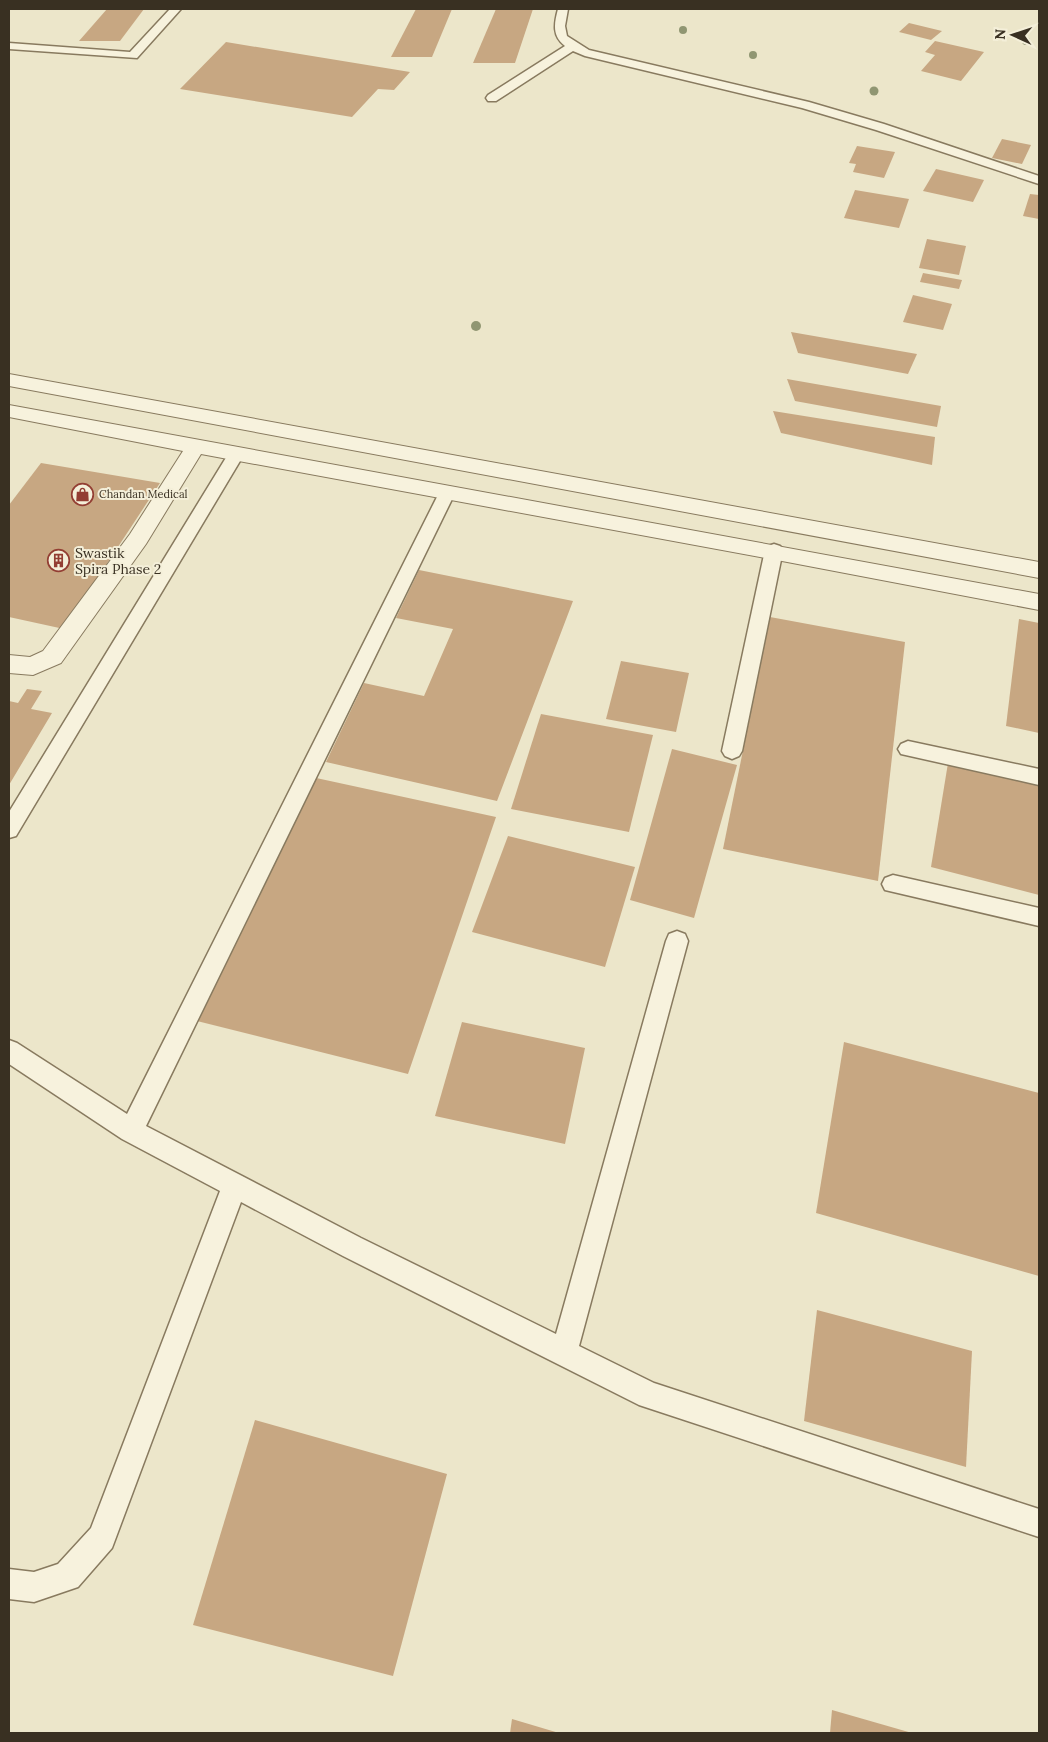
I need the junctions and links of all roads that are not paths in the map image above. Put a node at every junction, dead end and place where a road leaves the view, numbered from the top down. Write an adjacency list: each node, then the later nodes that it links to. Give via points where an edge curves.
1 (176, 9): 3 (lane, via 133,56)
2 (564, 9): 4 (lane, via 559,26 560,38)
3 (9, 46)
4 (572, 47): 5 (lane); 6 (lane, via 585,53 870,124)
5 (492, 98)
6 (1039, 180)
7 (9, 380): 13 (street)
8 (9, 411): 9 (street)
9 (195, 448): 10 (street); 15 (street, via 138,539 52,657 33,666)
10 (235, 456): 11 (street); 19 (lane)
11 (447, 493): 12 (street); 24 (lane)
12 (774, 550): 14 (street); 17 (lane)
13 (1039, 570)
14 (1039, 602)
15 (9, 664)
16 (908, 749): 18 (lane)
17 (732, 752)
18 (1039, 777)
19 (9, 830)
20 (893, 884): 21 (lane)
21 (1039, 918)
22 (677, 941): 26 (lane)
23 (9, 1051): 24 (lane)
24 (131, 1131): 25 (lane)
25 (234, 1186): 26 (lane); 28 (lane, via 102,1538 67,1576 34,1586)
26 (564, 1353): 27 (lane, via 649,1395)
27 (1039, 1523)
28 (9, 1584)

